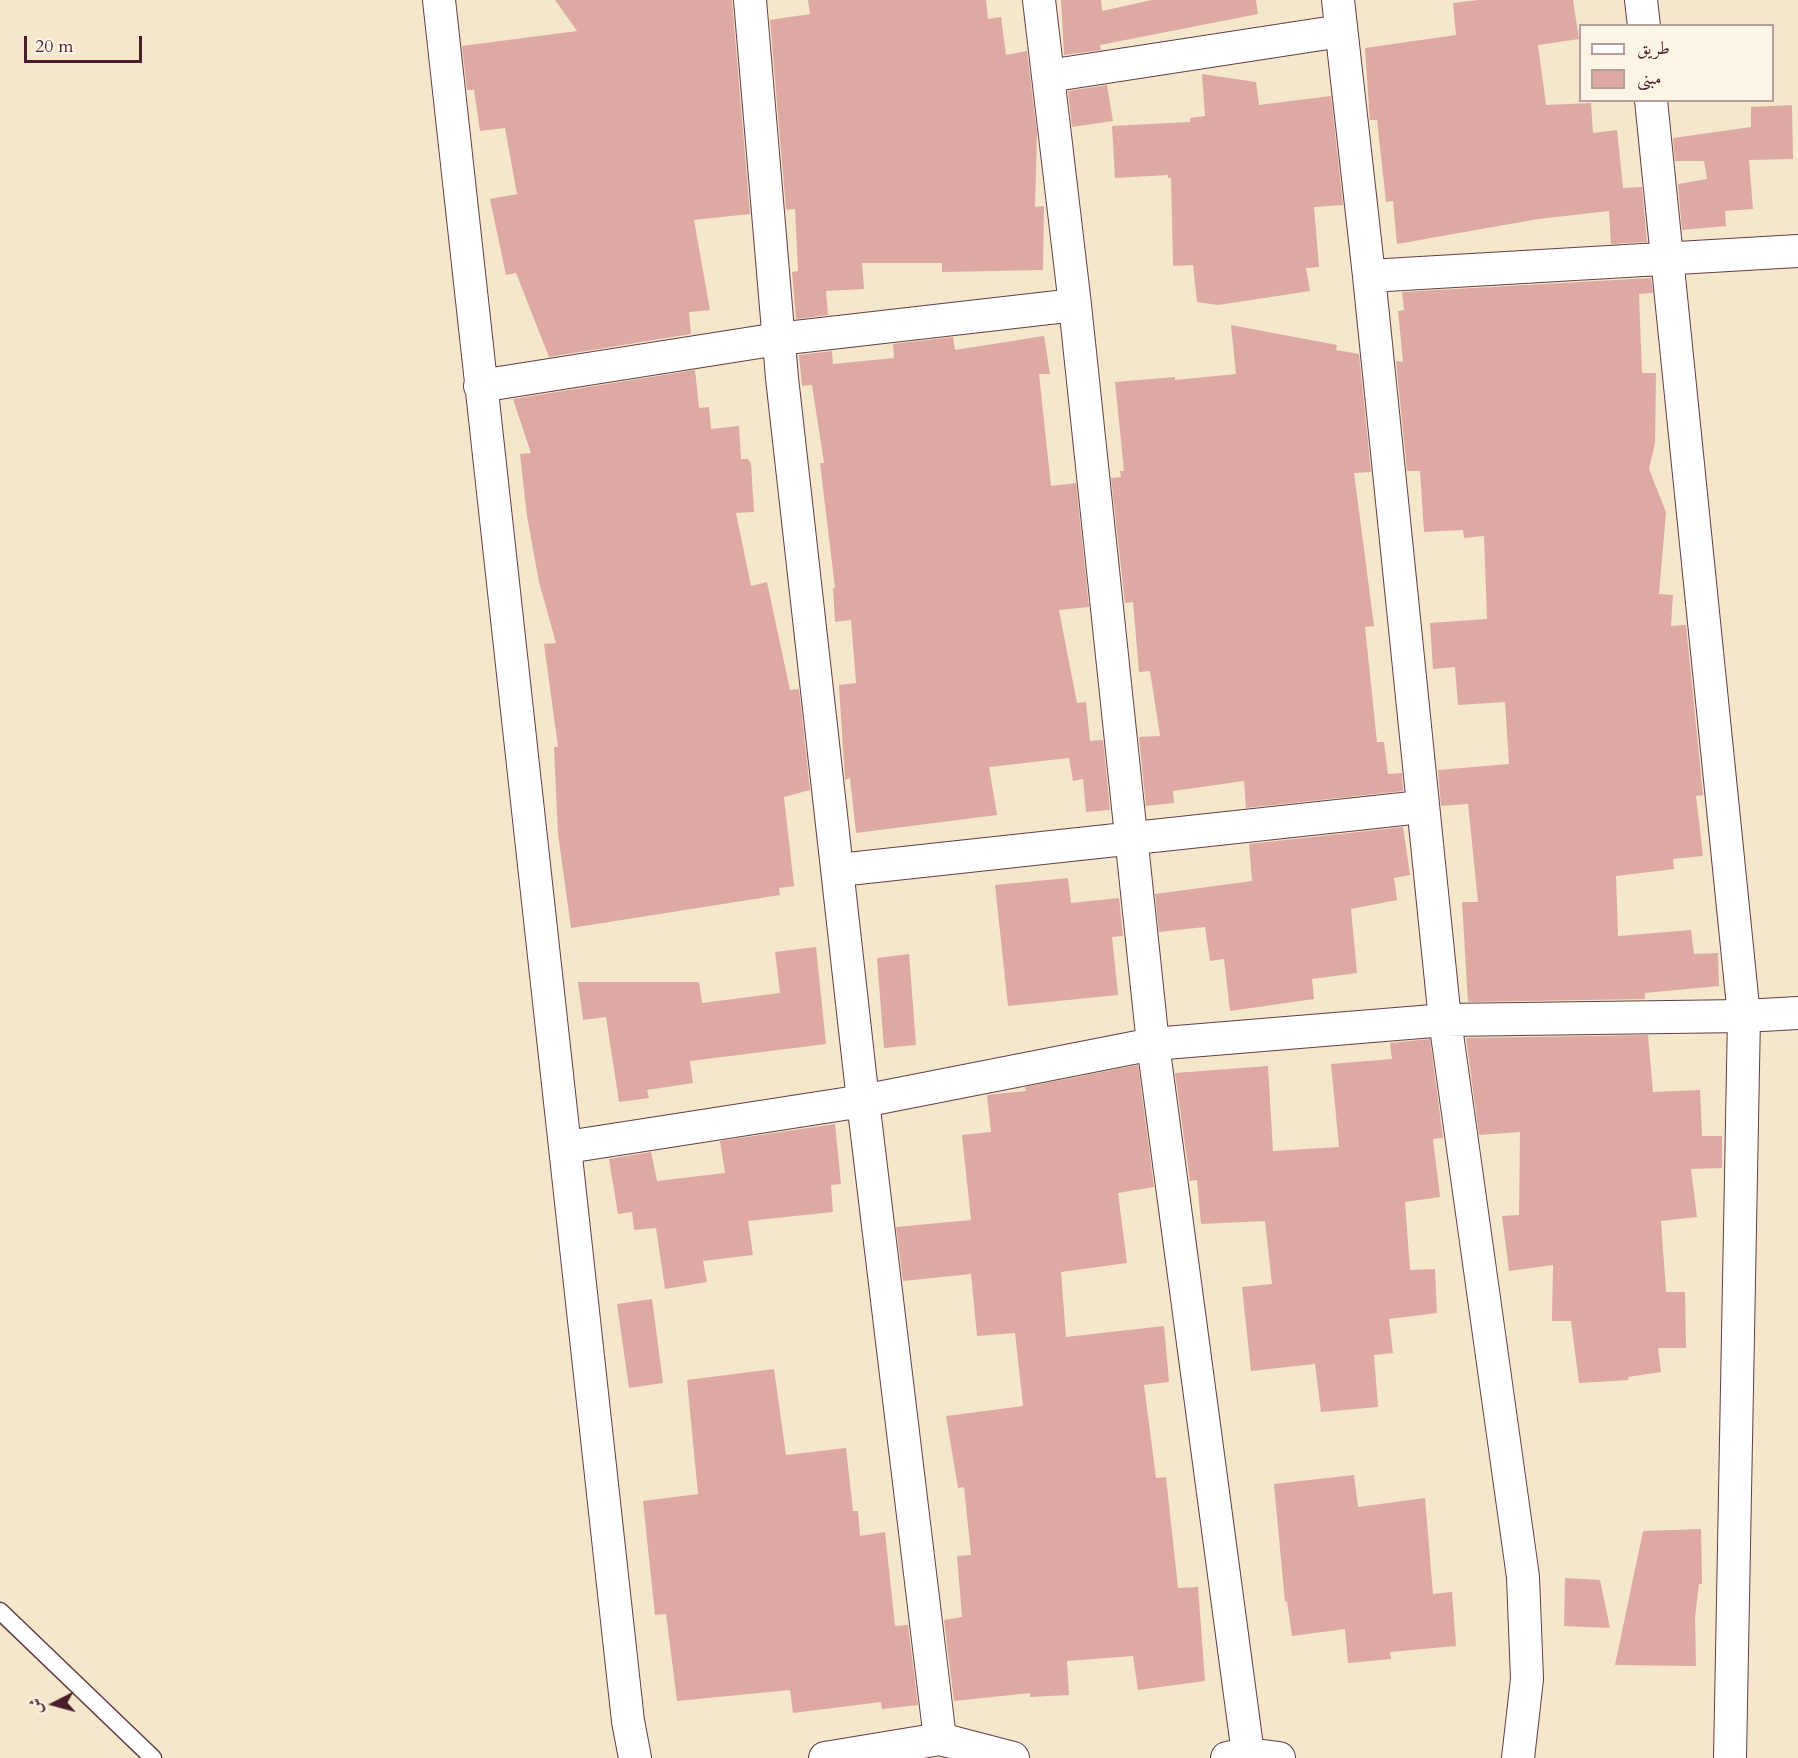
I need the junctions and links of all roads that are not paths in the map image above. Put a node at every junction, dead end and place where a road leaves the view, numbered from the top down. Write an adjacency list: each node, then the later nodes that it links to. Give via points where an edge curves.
1 (439, 0): 15 (street)
2 (750, 0): 14 (street)
3 (1039, 0): 8 (street)
4 (1338, 0): 7 (street)
5 (1641, 0): 6 (street)
6 (1644, 24)
7 (1341, 31): 8 (street); 12 (street)
8 (1048, 76): 13 (street)
9 (1651, 102): 11 (street)
10 (1798, 251): 11 (street)
11 (1667, 258): 12 (street); 20 (street)
12 (1369, 276): 16 (street)
13 (1075, 305): 14 (street); 17 (street)
14 (778, 339): 15 (street); 18 (street)
15 (480, 386): 24 (street)
16 (1421, 807): 17 (street); 21 (street)
17 (1132, 837): 18 (street); 22 (street)
18 (839, 870): 23 (street)
19 (1798, 1013): 20 (street)
20 (1744, 1016): 21 (street); 34 (street)
21 (1445, 1020): 22 (street); 33 (street, via 1523,1577 1527,1679)
22 (1153, 1044): 23 (street); 27 (street)
23 (863, 1101): 24 (street); 26 (street)
24 (567, 1147): 29 (street)
25 (0, 1611): 28 (lane)
26 (940, 1739): 30 (street); 31 (street)
27 (1237, 1756): 32 (street)
28 (153, 1758)
29 (635, 1758)
30 (825, 1758)
31 (1013, 1758)
32 (1279, 1758)
33 (1518, 1758)
34 (1730, 1758)

